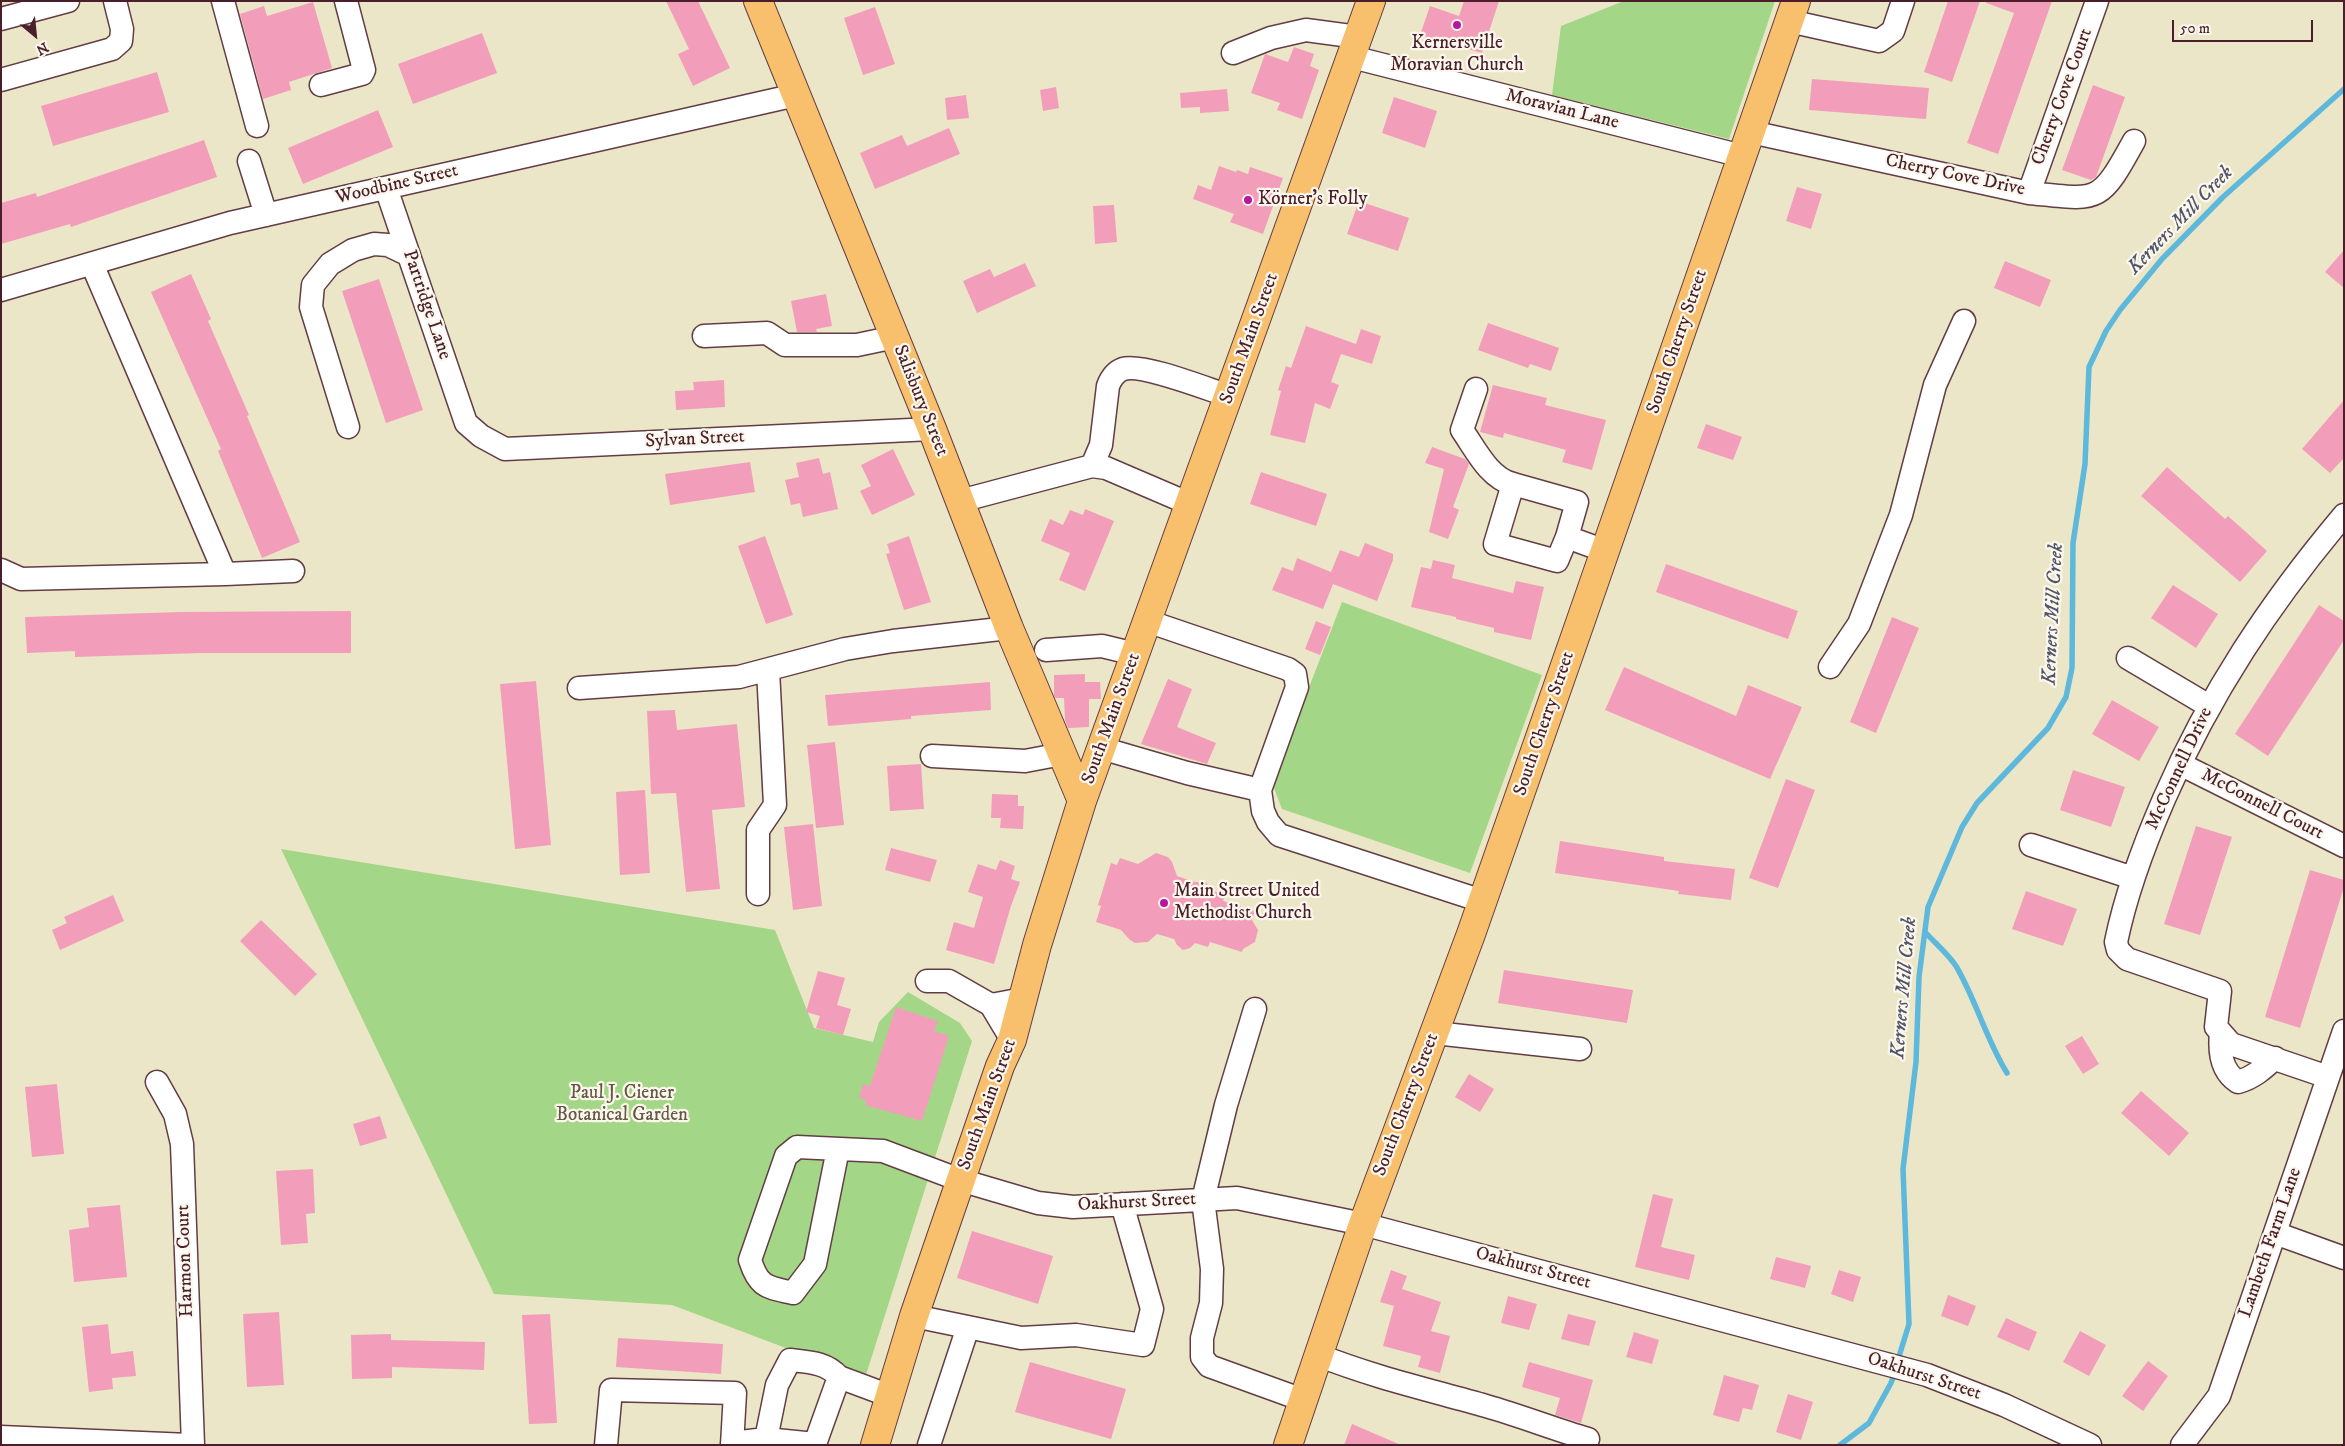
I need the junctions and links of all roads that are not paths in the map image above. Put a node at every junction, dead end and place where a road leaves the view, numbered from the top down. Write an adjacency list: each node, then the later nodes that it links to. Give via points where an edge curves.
1 (68, 1): 10 (street)
2 (114, 1): 13 (street, via 122,29 121,41 112,49)
3 (346, 1): 14 (street, via 364,70 362,74)
4 (758, 1): 15 (main road, Salisbury Street)
5 (1370, 1): 11 (main road, South Main Street)
6 (1903, 1): 9 (street, via 1893,31 1879,41)
7 (2097, 1): 21 (street, Cherry Cove Court)
8 (229, 3): 16 (street, via 226,16)
9 (1792, 11): 18 (main road, South Cherry Street)
10 (1, 19)
11 (1355, 47): 12 (street, Moravian Lane, via 1306,30 1271,38); 18 (street, Moravian Lane); 30 (main road, South Main Street)
12 (1233, 54)
13 (1, 80)
14 (321, 85)
15 (796, 95): 20 (street, Woodbine Street); 28 (main road, Salisbury Street)
16 (257, 126)
17 (2134, 142): 21 (street, Cherry Cove Drive, via 2115,176 2097,194 2072,198)
18 (1746, 144): 21 (street, Cherry Cove Drive); 40 (main road, South Cherry Street)
19 (249, 161): 22 (street)
20 (386, 188): 22 (street, Woodbine Street); 23 (street, Partridge Lane)
21 (2029, 193)
22 (266, 215): 24 (street, Woodbine Street)
23 (409, 254): 31 (street, Partridge Lane); 32 (street, via 374,244 353,250 330,264 313,286 311,307)
24 (92, 264): 25 (street, Woodbine Street); 43 (street)
25 (1, 290)
26 (1964, 321): 49 (street, via 1935,384 1901,515 1859,624)
27 (704, 336): 28 (street, via 767,333 784,345 857,345)
28 (895, 337): 33 (main road, Salisbury Street)
29 (1476, 389): 35 (street, via 1462,430 1492,473 1503,482)
30 (1229, 396): 34 (street, via 1136,368 1118,371 1108,386 1101,445); 37 (main road, South Main Street)
31 (466, 423): 33 (street, Sylvan Street, via 505,449)
32 (348, 427)
33 (932, 429): 36 (main road, Salisbury Street)
34 (1092, 466): 36 (street); 37 (street, via 1106,468)
35 (1513, 484): 39 (street, via 1577,502); 39 (street, via 1495,544 1557,561)
36 (960, 501): 45 (main road, Salisbury Street)
37 (1190, 504): 44 (main road, South Main Street)
38 (2344, 514): 52 (street, McConnell Drive, via 2266,615)
39 (1567, 537): 40 (street)
40 (1605, 551): 63 (main road, South Cherry Street)
41 (1, 570): 43 (street, via 21,579)
42 (293, 571): 43 (street)
43 (225, 574)
44 (1147, 622): 47 (main road, South Main Street); 57 (street, via 1295,674 1297,687)
45 (1009, 628): 50 (street, via 845,649); 54 (main road, Salisbury Street)
46 (1046, 650): 47 (street, via 1102,646)
47 (1135, 654): 53 (main road, South Main Street)
48 (2128, 658): 52 (street)
49 (1830, 668)
50 (768, 670): 51 (street, via 740,676); 62 (street, via 775,805 758,830)
51 (579, 688)
52 (2209, 706): 56 (street, McConnell Drive)
53 (1101, 748): 57 (street); 58 (main road, South Main Street)
54 (1062, 754): 55 (street, via 1025,761); 58 (main road, Salisbury Street)
55 (932, 756)
56 (2180, 764): 60 (street, McConnell Court); 61 (street, McConnell Drive)
57 (1260, 790): 63 (street, via 1263,811 1279,835)
58 (1082, 801): 65 (main road, South Main Street)
59 (2032, 845): 61 (street)
60 (2344, 846)
61 (2132, 878): 70 (street, McConnell Drive, via 2116,942 2121,955 2220,991 2216,1027)
62 (758, 894)
63 (1482, 901): 69 (main road, South Cherry Street)
64 (927, 981): 66 (street, via 949,981)
65 (1023, 999): 66 (street); 71 (main road, South Main Street)
66 (991, 1005): 71 (street)
67 (1255, 1009): 78 (street, via 1226,1105)
68 (2344, 1032): 74 (street, Lambeth Farm Lane)
69 (1434, 1033): 72 (street); 80 (main road, South Cherry Street)
70 (2222, 1033): 73 (street, via 2231,1044); 73 (street, via 2223,1063 2229,1076 2238,1082 2261,1072)
71 (1012, 1040): 77 (main road, South Main Street)
72 (1580, 1049)
73 (2274, 1058): 74 (street)
74 (2328, 1076): 81 (street, Lambeth Farm Lane)
75 (158, 1082): 94 (street, Harmon Court, via 175,1114 182,1144)
76 (838, 1149): 76 (street, Oakhurst Street, via 798,1147 786,1156 750,1260 755,1275 764,1286 793,1293 815,1264); 77 (street, Oakhurst Street, via 883,1151)
77 (960, 1180): 79 (street, Oakhurst Street, via 1038,1203 1073,1207); 83 (main road, South Main Street)
78 (1203, 1200): 79 (street, Oakhurst Street); 80 (street, Oakhurst Street, via 1237,1198); 88 (street, via 1212,1269 1211,1303 1202,1338 1202,1357 1209,1366)
79 (1122, 1204): 84 (street, via 1152,1309 1143,1345 1076,1335 1021,1338)
80 (1363, 1224): 85 (main road, South Cherry Street); 92 (street, Oakhurst Street, via 1927,1375 2004,1405)
81 (2275, 1233): 82 (street); 99 (street, Lambeth Farm Lane, via 2219,1396)
82 (2344, 1258)
83 (914, 1316): 84 (street); 87 (main road, South Main Street)
84 (968, 1327): 97 (street)
85 (1318, 1355): 88 (main road, South Cherry Street); 91 (street)
86 (839, 1377): 87 (street); 90 (street, via 815,1444); 90 (street, via 832,1368 790,1360 777,1385)
87 (890, 1396): 96 (main road, South Main Street)
88 (1303, 1400): 98 (main road, South Cherry Street)
89 (1, 1437): 94 (street)
90 (766, 1439): 93 (street)
91 (1588, 1439)
92 (2083, 1443)
93 (732, 1444): 95 (street, via 735,1393 611,1390)
94 (191, 1445)
95 (606, 1445)
96 (874, 1445)
97 (929, 1445)
98 (1288, 1445)
99 (2182, 1445)

